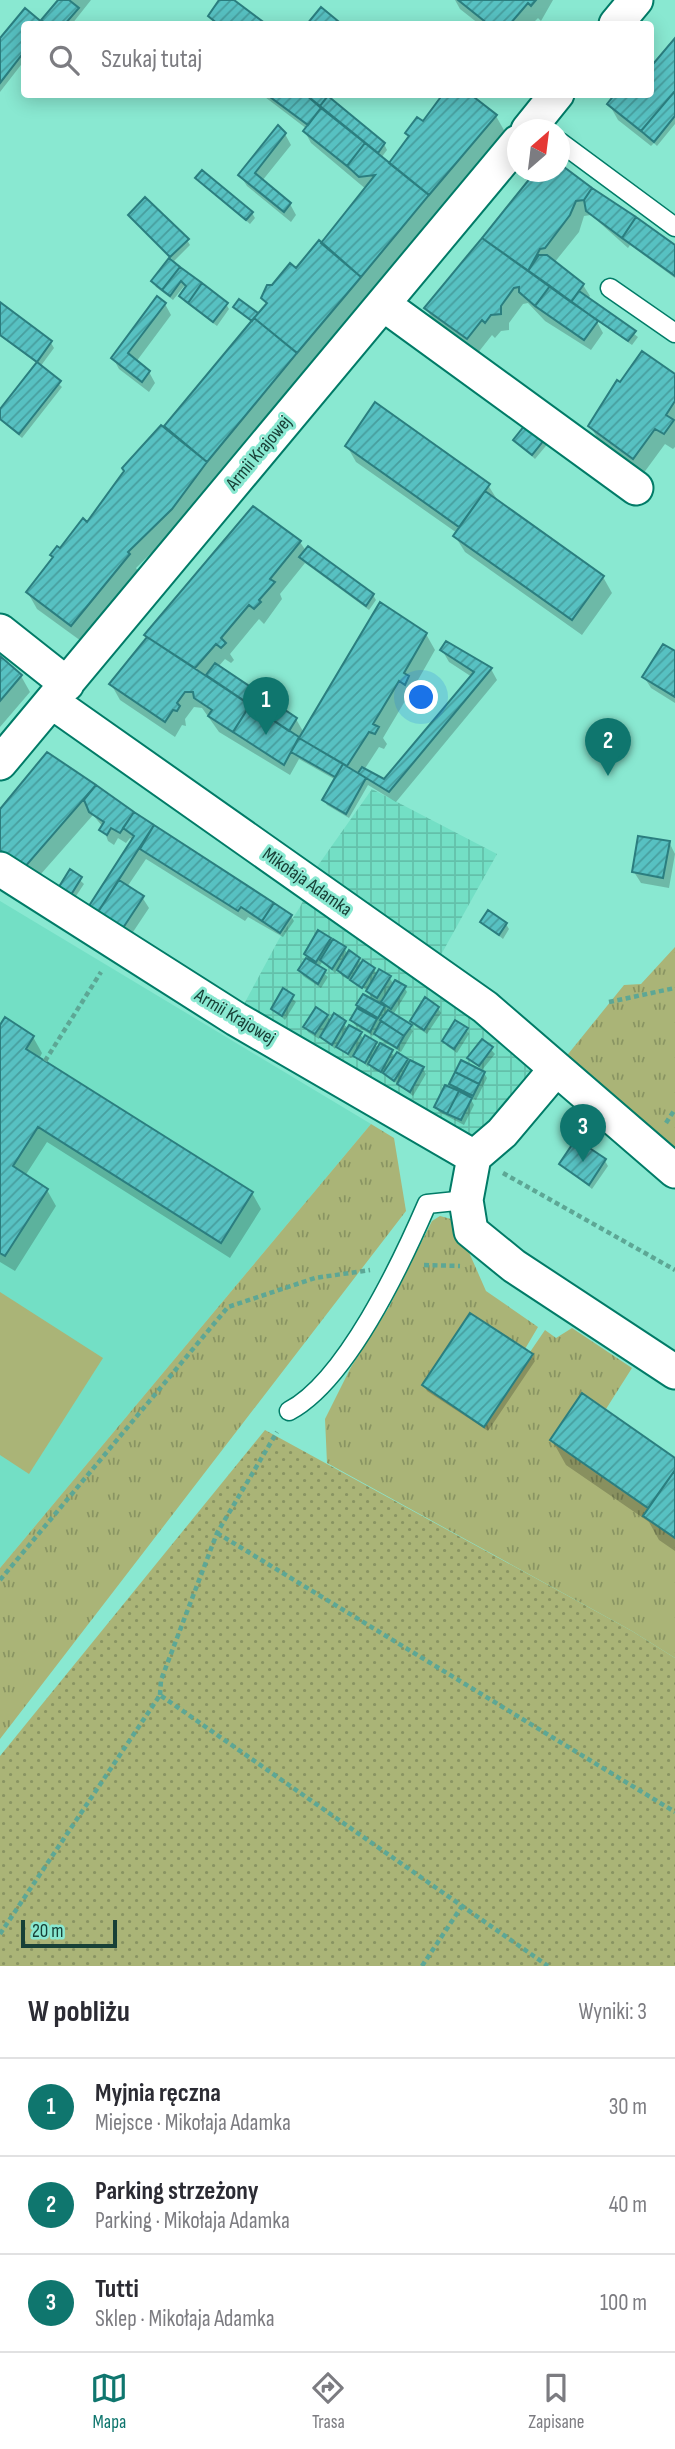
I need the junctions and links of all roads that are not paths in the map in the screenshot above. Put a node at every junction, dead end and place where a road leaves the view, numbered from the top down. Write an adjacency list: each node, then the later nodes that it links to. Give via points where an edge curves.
1 (636, 0): 2 (street)
2 (618, 21)
3 (555, 98): 4 (street, Armii Krajowej)
4 (544, 119)
5 (570, 156): 7 (lane)
6 (507, 165): 9 (street, Armii Krajowej)
7 (675, 227)
8 (610, 288): 10 (lane)
9 (383, 304): 11 (street); 13 (street, Armii Krajowej)
10 (675, 333)
11 (636, 488)
12 (0, 631): 13 (street, Mikołaja Adamka)
13 (59, 693): 14 (street, Armii Krajowej); 16 (street, Mikołaja Adamka, via 485,1007)
14 (0, 763)
15 (0, 869): 17 (street, Armii Krajowej, via 236,1018)
16 (556, 1069): 17 (street, via 502,1133); 18 (street, Mikołaja Adamka)
17 (474, 1157): 19 (street)
18 (675, 1171)
19 (466, 1200): 20 (street, via 471,1231 514,1266); 21 (lane, via 427,1204 400,1267 360,1334 307,1402)
20 (675, 1372)
21 (289, 1411)

